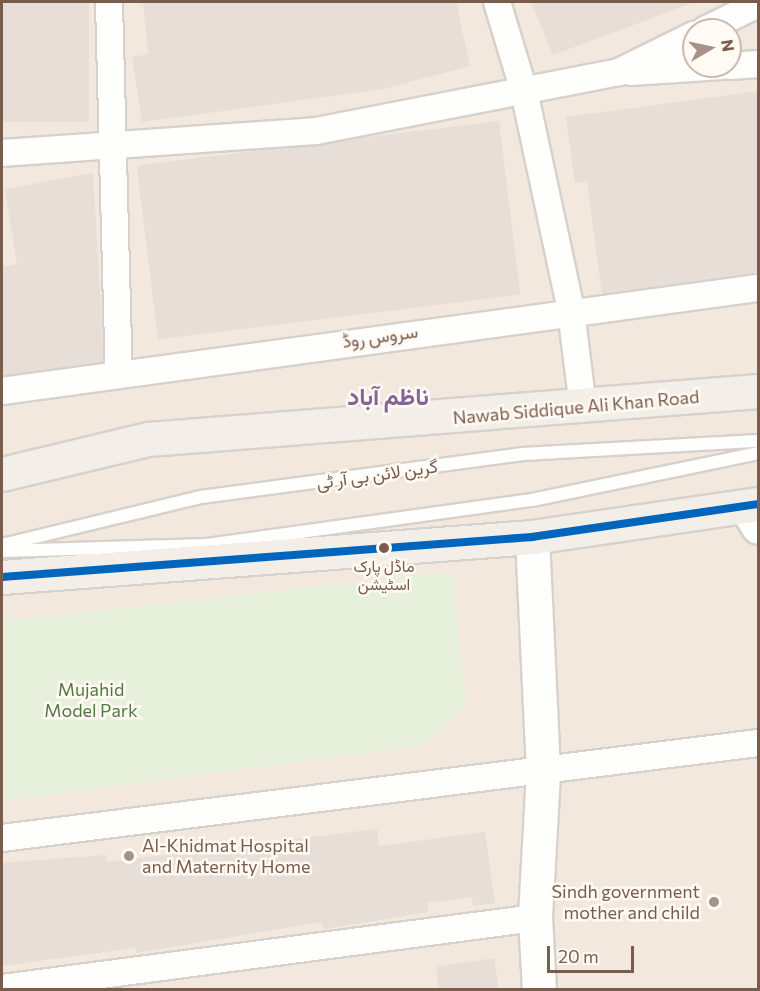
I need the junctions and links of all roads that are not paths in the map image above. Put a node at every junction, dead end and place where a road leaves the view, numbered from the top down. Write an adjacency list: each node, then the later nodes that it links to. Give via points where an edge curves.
1 (110, 2): 11 (street)
2 (497, 2): 10 (street)
3 (759, 3): 4 (street)
4 (729, 18)
5 (682, 41): 9 (street)
6 (759, 64): 7 (street)
7 (742, 65)
8 (682, 68): 9 (street)
9 (619, 72): 10 (street)
10 (524, 91): 11 (street, via 316,131); 14 (street)
11 (113, 146): 12 (street); 15 (street)
12 (2, 153)
13 (759, 288): 14 (street, سروس روڈ)
14 (571, 311): 15 (street, سروس روڈ); 18 (street)
15 (118, 374): 16 (street, سروس روڈ)
16 (2, 391)
17 (759, 391): 18 (main road, Nawab Siddique Ali Khan Road)
18 (583, 407): 21 (main road, Nawab Siddique Ali Khan Road, via 148,440)
19 (759, 441): 24 (lane, گرین لائن بی آر ٹی, via 523,454 201,497)
20 (759, 453): 25 (lane, via 532,501 207,545)
21 (2, 474)
22 (754, 513): 23 (main road)
23 (532, 537): 26 (main road); 28 (street)
24 (2, 545)
25 (2, 551)
26 (2, 577)
27 (759, 743): 28 (street)
28 (543, 773): 29 (street); 30 (street)
29 (2, 838)
30 (535, 918): 31 (street); 32 (street)
31 (2, 988)
32 (539, 990)

